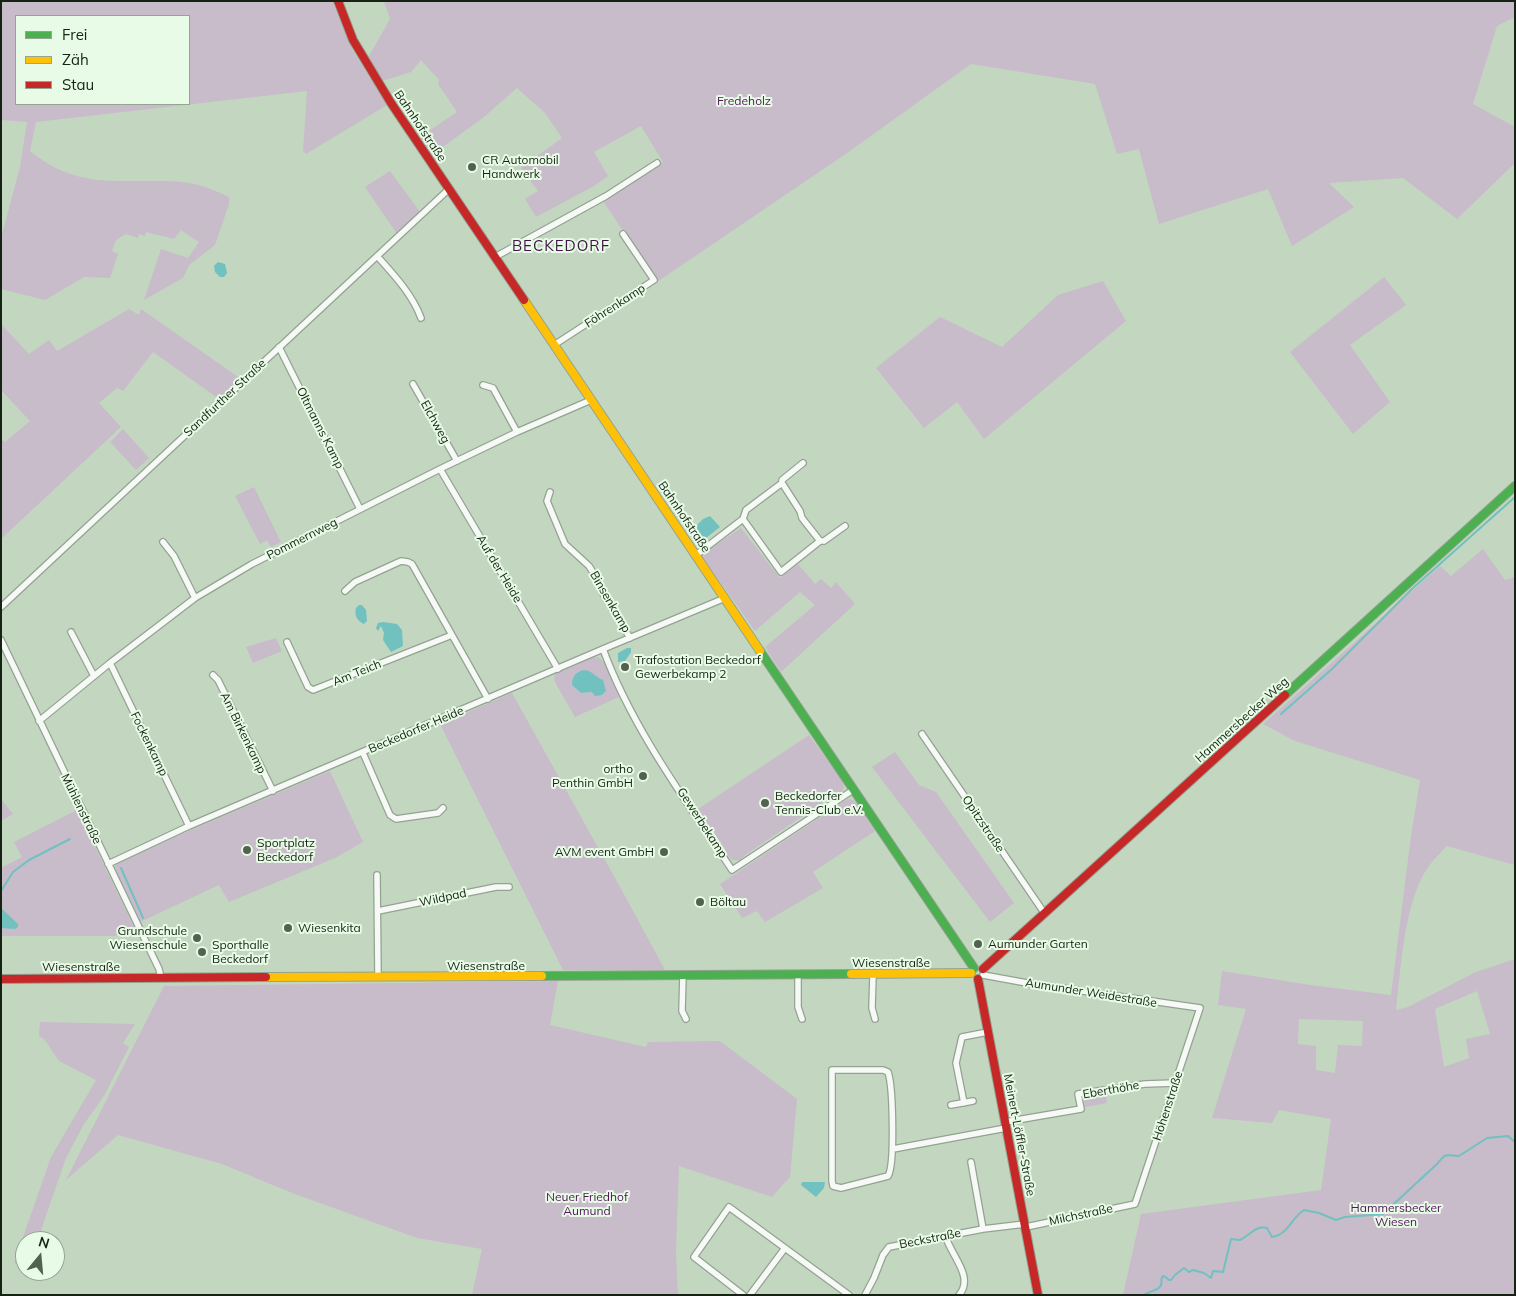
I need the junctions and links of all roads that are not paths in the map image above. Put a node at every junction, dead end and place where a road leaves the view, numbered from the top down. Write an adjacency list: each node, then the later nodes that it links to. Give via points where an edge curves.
1 (338, 1): 3 (street, Bahnhofstraße, via 361,55)
2 (657, 162): 6 (street, via 592,204)
3 (449, 189): 5 (street, Sandfurther Straße); 6 (street, Bahnhofstraße)
4 (623, 234): 8 (street, Föhrenkamp, via 654,280)
5 (377, 256): 7 (street, via 406,289); 9 (street, Sandfurther Straße)
6 (495, 257): 8 (street, Bahnhofstraße)
7 (421, 318)
8 (554, 345): 12 (street, Bahnhofstraße)
9 (279, 347): 20 (street, Oltmanns Kamp); 29 (street, Sandfurther Straße)
10 (413, 384): 14 (street, Elchweg)
11 (483, 385): 13 (street, via 493,388)
12 (591, 400): 13 (street, Pommernweg); 25 (street, Bahnhofstraße)
13 (517, 432): 14 (street, Pommernweg)
14 (457, 461): 16 (street, Pommernweg)
15 (803, 463): 17 (street)
16 (440, 469): 20 (street, Pommernweg); 37 (street, Auf der Heide)
17 (782, 483): 21 (street, via 746,510); 23 (street)
18 (1515, 486): 52 (street, Hammersbecker Weg)
19 (550, 492): 32 (street, Binsenkamp, via 547,501 565,544 589,566)
20 (360, 509): 27 (street, Pommernweg, via 252,564)
21 (743, 519): 23 (street, via 781,572); 25 (street)
22 (845, 526): 23 (street)
23 (820, 541)
24 (163, 542): 27 (street, via 174,556)
25 (696, 555): 28 (street, Bahnhofstraße)
26 (345, 591): 31 (street, via 355,582 401,561 408,562)
27 (195, 598): 36 (street, Pommernweg)
28 (725, 598): 32 (street, Beckedorfer Heide); 44 (street, Bahnhofstraße)
29 (1, 607)
30 (71, 632): 39 (street)
31 (452, 635): 34 (street, Am Teich, via 313,690 308,687); 40 (street)
32 (630, 638): 35 (street, Beckedorfer Heide)
33 (1, 640): 41 (street, Mühlenstraße)
34 (287, 642)
35 (604, 649): 37 (street, Beckedorfer Heide); 44 (street, Gewerbekamp, via 619,688 657,756 732,870)
36 (110, 663): 39 (street, Pommernweg); 47 (street, Fockenkamp)
37 (558, 669): 40 (street, Beckedorfer Heide)
38 (213, 675): 45 (street, Am Birkenkamp)
39 (94, 676): 41 (street, Pommernweg)
40 (488, 699): 43 (street, Beckedorfer Heide)
41 (39, 720): 48 (street, Mühlenstraße)
42 (922, 734): 52 (street, Opitzstraße)
43 (363, 753): 45 (street, Beckedorfer Heide); 46 (street, via 390,815 396,819 438,812)
44 (853, 790): 53 (street, Bahnhofstraße)
45 (273, 791): 47 (street, Beckedorfer Heide)
46 (443, 808)
47 (189, 826): 48 (street, Beckedorfer Heide)
48 (108, 864): 60 (street, Mühlenstraße)
49 (377, 875): 51 (street)
50 (509, 886): 51 (street, Wildpad)
51 (378, 911): 58 (street)
52 (1044, 914): 55 (street, Hammersbecker Weg)
53 (972, 970): 55 (street, via 978,966); 55 (street, via 975,978); 57 (street, Wiesenstraße)
54 (798, 974): 56 (street, Wiesenstraße); 57 (street, Wiesenstraße); 62 (street, via 798,1007)
55 (982, 974): 61 (street, Aumunder Weidestraße); 65 (street, Meinert-Löffler-Straße)
56 (683, 975): 58 (street, Wiesenstraße); 63 (street, via 682,1011)
57 (873, 975): 64 (street)
58 (378, 977): 60 (street, Wiesenstraße)
59 (1, 978): 60 (street, Wiesenstraße)
60 (161, 978)
61 (1200, 1008): 66 (street, Höhenstraße)
62 (802, 1018)
63 (686, 1019)
64 (875, 1019)
65 (988, 1032): 68 (street, via 962,1037 956,1063); 70 (street, Meinert-Löffler-Straße)
66 (1175, 1083): 70 (street, Eberthöhe, via 1078,1094 1080,1109); 73 (street, Höhenstraße)
67 (973, 1101): 68 (street)
68 (964, 1103): 69 (street)
69 (951, 1105)
70 (1006, 1125): 71 (street); 74 (street, Meinert-Löffler-Straße)
71 (893, 1149): 71 (street, via 888,1072 832,1070 831,1162 834,1186 841,1188 888,1176)
72 (971, 1162): 75 (street)
73 (1135, 1204): 74 (street, Milchstraße)
74 (1025, 1225): 75 (street, Beckstraße); 83 (street, Meinert-Löffler-Straße)
75 (983, 1229): 76 (street, Beckstraße)
76 (946, 1237): 81 (street, Beckstraße, via 889,1247); 82 (street, via 961,1265 963,1290)
77 (785, 1248): 78 (street, via 729,1206 694,1257); 79 (street); 80 (street)
78 (743, 1295)
79 (750, 1295)
80 (850, 1295)
81 (865, 1295)
82 (959, 1295)
83 (1038, 1295)

